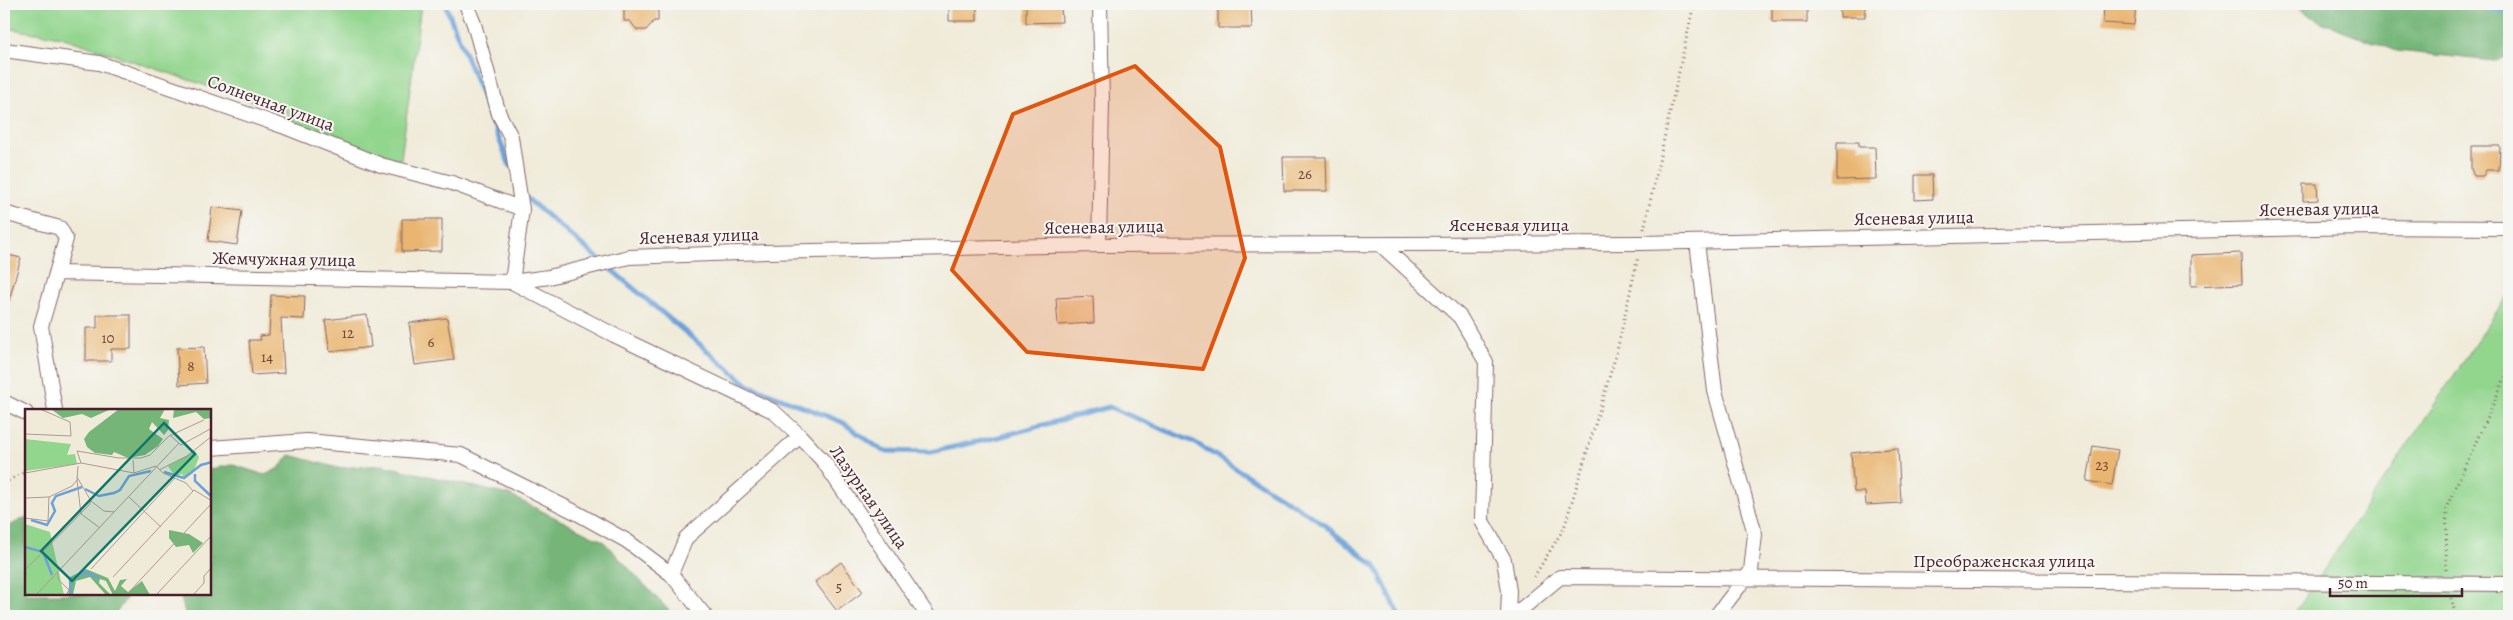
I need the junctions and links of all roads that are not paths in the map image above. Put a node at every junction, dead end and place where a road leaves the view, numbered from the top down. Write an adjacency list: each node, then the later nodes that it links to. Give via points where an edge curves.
1 (466, 4): 4 (street, via 498,114 510,137)
2 (1100, 4): 9 (street)
3 (4, 50): 4 (street, Солнечная улица, via 100,63 285,126 381,165 452,182)
4 (522, 209): 11 (street)
5 (4, 213): 10 (street, via 60,228 66,239)
6 (2509, 228): 7 (street, Ясеневая улица, via 2359,227)
7 (1697, 242): 8 (street, Ясеневая улица); 18 (street, via 1715,391 1755,534 1751,570)
8 (1380, 244): 9 (street, Ясеневая улица); 22 (street, via 1460,316 1486,362 1482,521 1504,560 1509,591)
9 (1100, 245): 11 (street, Ясеневая улица, via 629,257 548,277)
10 (56, 273): 11 (street, Жемчужная улица); 13 (street, via 41,326)
11 (512, 282): 15 (street, Лазурная улица, via 773,411)
12 (4, 402): 14 (street)
13 (54, 409)
14 (25, 412)
15 (800, 436): 17 (street, via 686,538); 21 (street, Лазурная улица, via 824,462)
16 (211, 448): 17 (street, via 307,441 461,455 576,512 627,541)
17 (671, 574): 20 (street)
18 (1745, 578): 19 (street, Преображенская улица); 23 (street, Преображенская улица, via 1560,577); 24 (street)
19 (2509, 584)
20 (706, 616)
21 (928, 616)
22 (1508, 616)
23 (1513, 616)
24 (1716, 616)

